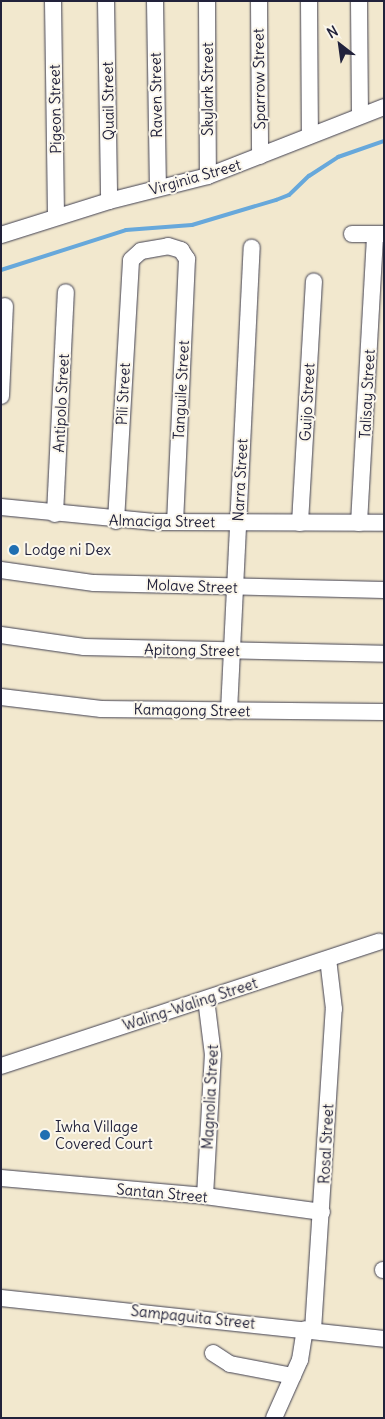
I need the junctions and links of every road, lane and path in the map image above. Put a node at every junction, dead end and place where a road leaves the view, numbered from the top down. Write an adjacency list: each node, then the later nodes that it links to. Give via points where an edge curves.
1 (53, 1): 15 (street, Pigeon Street)
2 (106, 1): 14 (street, Quail Street)
3 (155, 1): 13 (street, Raven Street)
4 (207, 1): 12 (street, Skylark Street)
5 (258, 1): 11 (street, Sparrow Street)
6 (309, 1): 10 (street)
7 (359, 1): 9 (street)
8 (384, 107): 9 (street, Virginia Street)
9 (360, 115): 10 (street, Virginia Street)
10 (310, 133): 11 (street, Virginia Street)
11 (260, 156): 12 (street, Virginia Street)
12 (208, 176): 13 (street, Virginia Street)
13 (158, 188): 14 (street, Virginia Street)
14 (109, 201): 15 (street, Virginia Street)
15 (56, 217): 18 (street, Virginia Street)
16 (352, 234): 17 (street)
17 (379, 234): 31 (street, Talisay Street)
18 (1, 235)
19 (252, 248): 29 (street, Narra Street)
20 (186, 259): 27 (street, Pili Street, via 182,250 176,247 147,248 136,255 130,267); 28 (street, Tanguile Street)
21 (314, 281): 30 (street, Guijo Street)
22 (66, 292): 26 (street, Antipolo Street)
23 (5, 306): 24 (street)
24 (1, 396)
25 (1, 507): 26 (street, Almaciga Street)
26 (55, 514): 27 (street, Almaciga Street)
27 (116, 521): 28 (street, Almaciga Street)
28 (175, 522): 29 (street, Almaciga Street)
29 (238, 522): 30 (street, Almaciga Street); 34 (street, Narra Street)
30 (300, 523): 31 (street, Almaciga Street)
31 (359, 523): 32 (street, Almaciga Street)
32 (384, 524)
33 (1, 570): 34 (street, Molave Street, via 94,582)
34 (235, 588): 35 (street, Molave Street); 37 (street, Narra Street)
35 (384, 590)
36 (1, 636): 37 (street, Apitong Street, via 64,646)
37 (232, 651): 38 (street, Apitong Street); 40 (street, Narra Street)
38 (384, 654)
39 (1, 697): 40 (street, Kamagong Street, via 72,707)
40 (229, 712): 41 (street, Kamagong Street)
41 (384, 712)
42 (379, 942): 43 (street, Waling-Waling Street)
43 (328, 959): 44 (street, Waling-Waling Street); 48 (street, Rosal Street, via 335,993)
44 (206, 999): 45 (street, Waling-Waling Street); 47 (street, Magnolia Street, via 213,1055)
45 (1, 1066)
46 (1, 1178): 47 (street, Santan Street)
47 (205, 1196): 48 (street, Santan Street)
48 (322, 1212): 50 (street, Rosal Street)
49 (1, 1298): 50 (street, Sampaguita Street)
50 (309, 1329): 51 (street, Sampaguita Street); 53 (street, Rosal Street)
51 (384, 1339)
52 (213, 1353): 53 (street, via 230,1364)
53 (293, 1376): 54 (street, Rosal Street)
54 (274, 1418)

